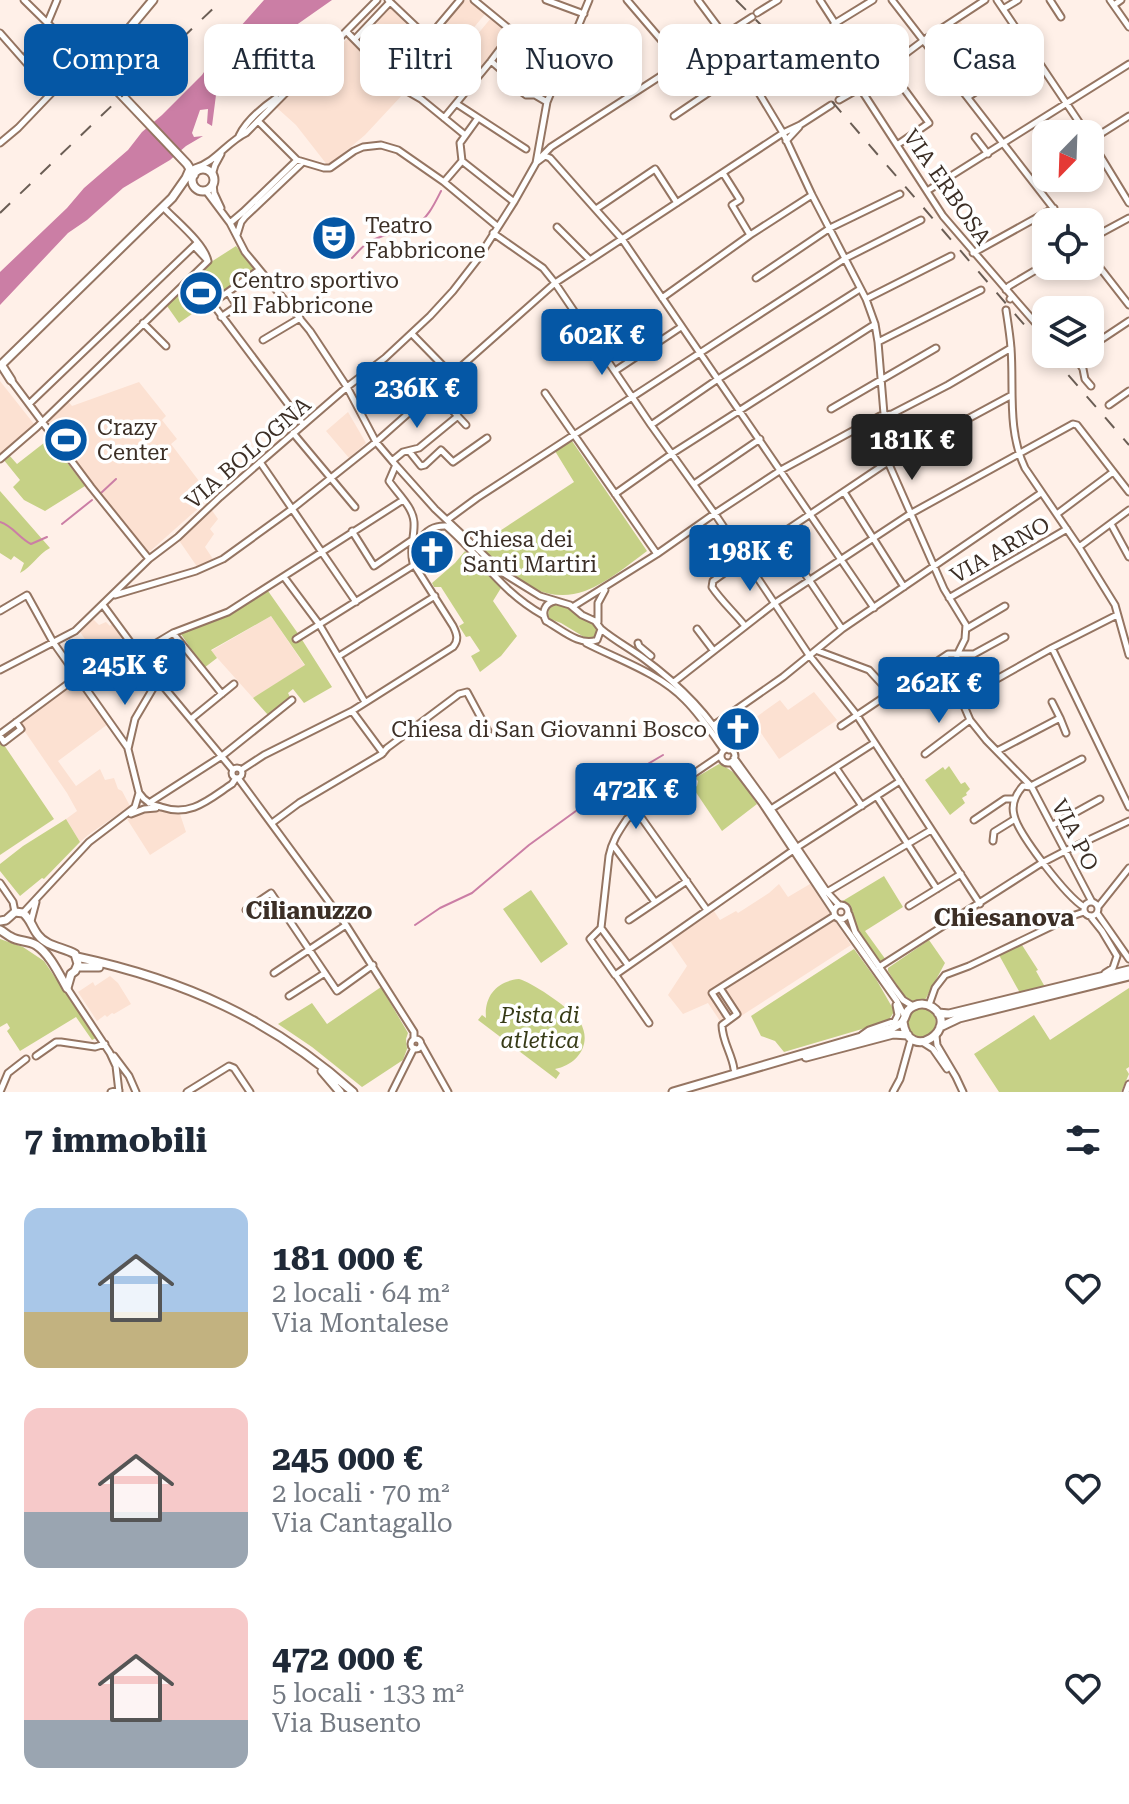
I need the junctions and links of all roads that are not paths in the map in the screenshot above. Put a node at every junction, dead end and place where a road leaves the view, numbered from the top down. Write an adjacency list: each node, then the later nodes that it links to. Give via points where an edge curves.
1 (57, 0): 25 (street)
2 (153, 0): 26 (main road)
3 (377, 0): 34 (street)
4 (460, 0): 20 (street, via 428,38)
5 (474, 0): 27 (street)
6 (546, 0): 23 (street)
7 (589, 0): 23 (street, VIA BOLOGNA)
8 (627, 0): 37 (street)
9 (698, 0): 29 (street)
10 (778, 0): 30 (street)
11 (820, 0): 31 (street)
12 (873, 0): 31 (street)
13 (892, 0): 39 (street)
14 (985, 0): 39 (street)
15 (997, 0): 22 (street)
16 (1018, 0): 22 (street)
17 (1050, 0): 24 (street)
18 (1121, 0): 21 (street)
19 (25, 1): 25 (street)
20 (389, 1): 38 (street)
21 (1112, 3): 33 (street)
22 (1003, 9): 32 (street)
23 (584, 14): 28 (street, VIA BOLOGNA)
24 (1061, 17)
25 (47, 24)
26 (133, 24)
27 (503, 24)
28 (580, 24)
29 (716, 24)
30 (740, 24)
31 (834, 24)
32 (1013, 24)
33 (1129, 27)
34 (347, 32): 36 (street); 38 (street)
35 (0, 33): 42 (street)
36 (344, 35)
37 (658, 36)
38 (355, 39): 63 (street, via 402,88)
39 (924, 40): 40 (street); 57 (street)
40 (909, 51)
41 (497, 53): 43 (street)
42 (24, 60)
43 (491, 61): 59 (street, via 526,95); 60 (street)
44 (1129, 64): 61 (street)
45 (1044, 70): 61 (street)
46 (658, 77): 81 (street)
47 (48, 96): 76 (street)
48 (123, 96): 88 (main road)
49 (279, 96): 73 (street)
50 (281, 96): 68 (street)
51 (550, 96): 59 (street, VIA BOLOGNA)
52 (704, 96): 64 (street)
53 (761, 96): 71 (street)
54 (846, 96): 58 (street)
55 (865, 96): 79 (street, VIA ERBOSA)
56 (909, 96): 79 (street, via 929,123)
57 (968, 97): 78 (street)
58 (839, 100)
59 (547, 102): 77 (street, VIA BOLOGNA)
60 (457, 104): 63 (street); 66 (street)
61 (1067, 104): 67 (street); 78 (street)
62 (831, 105): 69 (street)
63 (446, 115): 72 (street)
64 (674, 116)
65 (1129, 116): 70 (street)
66 (478, 118): 72 (street); 80 (street)
67 (1078, 120)
68 (258, 121): 73 (street); 84 (street)
69 (800, 125): 71 (street); 75 (street)
70 (1104, 129)
71 (783, 133): 75 (street); 89 (street)
72 (465, 135): 85 (street, via 460,143)
73 (239, 136): 82 (street)
74 (975, 137): 83 (street)
75 (786, 141): 96 (street)
76 (0, 143)
77 (539, 144): 81 (street); 87 (street, VIA BOLOGNA)
78 (1004, 144): 83 (street); 102 (street)
79 (897, 145): 94 (street, VIA ERBOSA)
80 (526, 149)
81 (549, 149): 87 (street)
82 (221, 153): 88 (street); 88 (street, via 215,165)
83 (988, 154): 94 (street)
84 (299, 161): 90 (street, via 328,169 354,151 381,145 398,150); 108 (street); 109 (street)
85 (462, 161): 90 (street); 98 (street)
86 (1104, 162): 100 (street)
87 (536, 163): 98 (street, VIA BOLOGNA); 103 (street, via 550,158)
88 (196, 170): 91 (main road); 92 (main road); 97 (main road)
89 (723, 173): 99 (street); 115 (street, via 740,200 732,205)
90 (444, 182): 110 (street)
91 (213, 184): 93 (main road); 104 (street)
92 (195, 188): 93 (main road); 97 (main road)
93 (206, 191): 104 (street)
94 (927, 191): 119 (street, VIA ERBOSA)
95 (900, 194): 112 (street)
96 (812, 195): 112 (street); 115 (street)
97 (172, 198): 101 (main road)
98 (514, 202): 110 (street, VIA BOLOGNA)
99 (677, 203): 103 (street, via 655,169); 117 (street)
100 (1129, 203)
101 (163, 207): 118 (street); 151 (main road)
102 (1054, 208)
103 (596, 209): 117 (street)
104 (222, 212): 109 (street)
105 (1129, 218): 113 (street)
106 (921, 220): 121 (street)
107 (1032, 220): 119 (street)
108 (241, 222): 109 (street); 116 (street)
109 (231, 225): 116 (street)
110 (497, 226): 114 (street, VIA BOLOGNA)
111 (557, 227): 122 (street)
112 (830, 228): 121 (street); 126 (street)
113 (1104, 231)
114 (493, 233): 127 (street, via 543,268); 143 (street, VIA BOLOGNA, via 466,276)
115 (750, 235): 132 (street)
116 (237, 236): 123 (street)
117 (622, 239): 122 (street); 132 (street)
118 (196, 245): 140 (street, via 208,261); 164 (street)
119 (973, 253): 130 (street, VIA ERBOSA)
120 (951, 256): 133 (street)
121 (846, 258): 128 (street); 150 (street)
122 (590, 260): 127 (street)
123 (259, 270): 131 (street); 137 (street)
124 (1032, 272): 130 (street)
125 (1104, 273): 134 (street)
126 (756, 278)
127 (555, 283): 153 (street); 154 (street)
128 (860, 289): 133 (street); 155 (street)
129 (981, 290): 146 (street)
130 (1006, 290): 138 (street, VIA ERBOSA)
131 (228, 292): 136 (street, via 212,303); 136 (street, via 237,306)
132 (662, 298): 142 (street)
133 (866, 299): 141 (street)
134 (1129, 305)
135 (1006, 310): 149 (street)
136 (221, 317): 172 (street)
137 (300, 318): 145 (street); 159 (street)
138 (1032, 320)
139 (1129, 321): 144 (street)
140 (143, 323): 147 (street); 171 (street)
141 (875, 324): 146 (street); 168 (street)
142 (681, 327): 150 (street); 153 (street)
143 (412, 334): 154 (street); 159 (street, VIA BOLOGNA)
144 (1104, 338)
145 (263, 340)
146 (878, 342): 157 (street)
147 (166, 346)
148 (936, 348): 157 (street)
149 (1011, 348): 162 (street); 170 (street)
150 (699, 352): 155 (street); 163 (street)
151 (1, 365): 156 (main road)
152 (1083, 368): 158 (street)
153 (615, 371): 163 (street)
154 (451, 374): 179 (street)
155 (718, 379): 168 (street); 174 (street)
156 (11, 380): 164 (street)
157 (881, 380): 166 (street); 170 (street)
158 (1091, 386)
159 (347, 387): 172 (street, VIA BOLOGNA); 179 (street)
160 (1129, 391): 165 (street)
161 (545, 393): 176 (street)
162 (1012, 395): 184 (street); 188 (street)
163 (632, 396): 174 (street); 176 (street)
164 (29, 404): 171 (street)
165 (1109, 405)
166 (831, 409)
167 (452, 410): 169 (street)
168 (740, 411): 178 (street); 183 (street)
169 (458, 416): 173 (street); 182 (street)
170 (885, 416): 188 (street); 189 (street)
171 (42, 422): 185 (street); 222 (street)
172 (303, 424): 175 (street, VIA BOLOGNA)
173 (466, 425)
174 (651, 425): 183 (street)
175 (293, 433): 186 (street, VIA BOLOGNA); 193 (street)
176 (574, 434): 198 (street); 208 (street)
177 (487, 438): 182 (street, via 453,462 441,450 421,466)
178 (760, 439): 189 (street); 194 (street)
179 (376, 442): 180 (street); 181 (street)
180 (366, 450): 181 (street); 193 (street)
181 (383, 450): 187 (street)
182 (409, 451): 187 (street)
183 (673, 453): 194 (street); 198 (street)
184 (1019, 455): 190 (street, via 1075,423); 197 (street); 206 (street)
185 (0, 459)
186 (260, 462): 201 (street); 222 (street, VIA BOLOGNA)
187 (393, 462): 191 (street); 192 (street)
188 (888, 462): 195 (street); 206 (street)
189 (781, 470): 204 (street); 205 (street)
190 (1113, 472): 196 (street); 207 (street)
191 (403, 473): 192 (street); 202 (street)
192 (393, 474): 199 (street, via 389,481)
193 (333, 478): 200 (street); 201 (street)
194 (694, 484): 204 (street)
195 (844, 492): 205 (street); 215 (street)
196 (1129, 492)
197 (1041, 493): 207 (street); 225 (street)
198 (615, 494): 219 (street)
199 (403, 500): 211 (street); 212 (street)
200 (355, 507)
201 (292, 509): 218 (street); 232 (street, via 216,563)
202 (435, 509): 208 (street); 208 (street)
203 (1129, 510): 209 (street)
204 (715, 514): 219 (street); 221 (street)
205 (811, 514): 214 (street); 223 (street)
206 (910, 514): 215 (street); 225 (street)
207 (1057, 514): 210 (street)
208 (443, 524): 213 (street); 236 (street, via 503,573); 244 (street, via 517,598)
209 (1111, 524): 217 (street); 220 (street)
210 (1067, 529): 217 (street); 235 (street, VIA ARNO)
211 (414, 530): 213 (street); 216 (street)
212 (352, 531): 216 (street, via 374,566); 218 (street)
213 (424, 534): 227 (street, via 416,556)
214 (779, 535): 221 (street); 228 (street)
215 (874, 538): 223 (street); 231 (street)
216 (412, 540): 224 (street)
217 (1079, 547): 245 (street)
218 (321, 551): 226 (street); 237 (street)
219 (657, 554): 230 (street)
220 (1129, 557)
221 (745, 558): 238 (street); 247 (street, via 712,585)
222 (149, 559): 229 (street, VIA BOLOGNA)
223 (841, 560): 228 (street); 242 (street)
224 (414, 565): 227 (street); 237 (street)
225 (933, 565): 231 (street); 235 (street)
226 (284, 577): 246 (street); 252 (street, via 228,612)
227 (423, 578): 234 (street)
228 (809, 580): 238 (street); 250 (street)
229 (125, 583): 232 (street); 233 (street, VIA BOLOGNA)
230 (608, 586): 240 (street); 248 (street, via 598,603)
231 (904, 587): 242 (street)
232 (131, 590): 233 (street)
233 (111, 596): 239 (street, VIA BOLOGNA)
234 (435, 596): 265 (street); 278 (street, via 457,633 456,643)
235 (949, 598): 251 (street)
236 (555, 601): 240 (street); 244 (street, via 547,604)
237 (356, 602): 246 (street)
238 (775, 603): 247 (street); 263 (street)
239 (103, 605): 256 (street, VIA BOLOGNA, via 75,631); 262 (street)
240 (573, 606): 248 (street)
241 (1005, 606): 251 (street)
242 (874, 608): 250 (street)
243 (0, 611): 256 (street, via 27,595)
244 (543, 615): 255 (street)
245 (1117, 615): 258 (street); 261 (street)
246 (319, 624): 254 (street); 265 (street)
247 (745, 626): 259 (street)
248 (600, 628): 255 (street, via 596,641); 272 (street)
249 (697, 629): 259 (street)
250 (842, 629): 260 (street)
251 (966, 629): 264 (street, VIA PO)
252 (173, 633): 262 (street); 275 (street)
253 (1005, 637): 264 (street, via 974,654)
254 (296, 639)
255 (583, 641): 294 (street, via 651,675 683,698)
256 (53, 642): 268 (street, VIA BOLOGNA); 269 (street)
257 (638, 643): 266 (street)
258 (1052, 648): 276 (street); 309 (street)
259 (713, 650): 272 (street)
260 (817, 650): 263 (street); 274 (street, via 869,670)
261 (1129, 652)
262 (138, 654): 271 (street)
263 (809, 655): 281 (street); 285 (street)
264 (957, 655): 270 (street, VIA PO); 274 (street, via 948,654)
265 (339, 656): 278 (street)
266 (651, 656)
267 (984, 668): 270 (street)
268 (0, 670)
269 (77, 677): 289 (street, via 16,722 21,729 4,742); 291 (street)
270 (956, 677): 276 (street, VIA PO)
271 (158, 680): 283 (street); 291 (street, via 135,719)
272 (674, 682): 285 (street)
273 (234, 684): 275 (street)
274 (890, 693): 281 (street)
275 (222, 694): 283 (street)
276 (961, 699): 284 (street, VIA PO)
277 (292, 700): 296 (street)
278 (365, 702): 280 (street)
279 (1052, 702): 282 (street)
280 (352, 711): 293 (street); 300 (street, via 264,755)
281 (856, 714): 286 (street); 290 (street)
282 (1060, 718): 288 (street); 292 (street)
283 (191, 719): 296 (street)
284 (970, 720): 292 (street, VIA PO); 295 (street)
285 (714, 725): 294 (street)
286 (841, 726)
287 (488, 731): 293 (street, via 467,692)
288 (1066, 733)
289 (0, 735)
290 (874, 743): 299 (street); 301 (street)
291 (128, 749): 303 (street)
292 (997, 751): 302 (street, VIA PO)
293 (383, 753): 317 (street)
294 (724, 754): 298 (street, via 725,762); 298 (street, via 734,754); 312 (street)
295 (925, 754)
296 (222, 756): 300 (street, via 233,770 237,768); 307 (street)
297 (1082, 759): 302 (street)
298 (732, 760): 311 (street); 323 (street)
299 (836, 768): 308 (street); 311 (street)
300 (238, 777): 310 (street, via 194,809); 317 (street)
301 (900, 781): 304 (street); 319 (street)
302 (1030, 785): 305 (street, via 1023,786); 318 (street, VIA PO)
303 (139, 793): 307 (street); 313 (street, via 135,807)
304 (877, 797): 308 (street); 322 (street)
305 (1015, 799): 314 (street); 315 (street, via 1005,799)
306 (1100, 799): 318 (street)
307 (149, 803): 310 (street)
308 (862, 806): 323 (street)
309 (1129, 807)
310 (161, 808): 313 (street)
311 (771, 809): 323 (street)
312 (638, 813): 321 (street, via 627,819); 328 (street)
313 (124, 817): 332 (street, via 89,842)
314 (1015, 819): 320 (street, via 994,832); 325 (street)
315 (974, 820)
316 (1129, 821): 324 (street)
317 (272, 823): 346 (street)
318 (1053, 825): 324 (street, VIA PO)
319 (931, 830): 322 (street); 327 (street)
320 (993, 841)
321 (612, 844): 333 (street); 347 (street)
322 (908, 844): 330 (street); 331 (street)
323 (794, 849): 331 (street); 338 (street); 340 (street)
324 (1065, 851): 325 (street); 336 (street, VIA PO)
325 (1043, 863): 334 (street); 341 (street)
326 (1129, 868): 336 (street)
327 (961, 874): 330 (street); 334 (street)
328 (687, 881): 333 (street); 338 (street)
329 (0, 883): 339 (street)
330 (937, 889): 335 (street)
331 (827, 892): 340 (street)
332 (37, 897): 339 (street); 345 (street)
333 (655, 902): 344 (street)
334 (980, 904): 356 (street)
335 (909, 906)
336 (1095, 906): 341 (street); 341 (street, via 1086,903); 352 (street, VIA PO)
337 (246, 910): 351 (street, via 271,893)
338 (707, 910): 355 (street)
339 (19, 912): 343 (main road); 345 (main road)
340 (836, 912): 342 (street, via 846,918); 342 (street, via 848,908); 365 (street); 384 (street, via 712,993 729,1019 722,1032)
341 (1086, 912): 363 (street, via 1117,956 1113,968); 369 (street, via 948,973)
342 (849, 914): 356 (street)
343 (3, 920): 348 (main road)
344 (629, 920)
345 (31, 921): 353 (main road, via 42,940 72,951)
346 (346, 925): 351 (street); 354 (street)
347 (601, 928): 349 (street); 355 (street)
348 (3, 931): 358 (main road, via 38,946)
349 (590, 939): 350 (street); 362 (street)
350 (583, 943)
351 (309, 950): 359 (street); 360 (street)
352 (1129, 959)
353 (77, 962): 361 (main road); 395 (main road, via 117,970 223,1009 283,1042 327,1075); 396 (main road, via 104,963 232,1009 306,1053)
354 (373, 965): 360 (street, via 337,991); 380 (street, via 419,1041)
355 (628, 965): 362 (street)
356 (879, 967): 368 (street)
357 (1129, 970): 363 (main road)
358 (57, 972): 361 (main road); 366 (main road)
359 (274, 973)
360 (325, 973): 367 (street)
361 (71, 974): 366 (main road)
362 (615, 974): 373 (street)
363 (1100, 977): 371 (main road)
364 (1129, 977): 374 (main road)
365 (885, 983): 368 (street); 375 (street, via 897,1019)
366 (67, 988): 379 (street)
367 (289, 996)
368 (901, 1002): 370 (street); 372 (street)
369 (929, 1005): 370 (main road); 371 (main road)
370 (913, 1006): 372 (main road)
371 (938, 1013): 374 (main road)
372 (904, 1019): 375 (main road); 377 (main road)
373 (649, 1023)
374 (940, 1027): 376 (main road)
375 (861, 1036): 399 (main road)
376 (936, 1036): 378 (main road); 388 (street)
377 (909, 1039): 378 (main road); 400 (main road, via 893,1034); 401 (street)
378 (921, 1041): 388 (street, via 933,1049)
379 (105, 1044): 381 (street); 382 (street, via 56,1042)
380 (417, 1047): 397 (street); 398 (street)
381 (110, 1053): 385 (street); 386 (street)
382 (36, 1056)
383 (26, 1059): 390 (street, via 8,1073)
384 (734, 1069)
385 (129, 1076): 386 (street); 392 (street)
386 (118, 1079): 389 (street)
387 (1129, 1084): 402 (street)
388 (961, 1089)
389 (119, 1091): 391 (street)
390 (0, 1092)
391 (111, 1092)
392 (136, 1092)
393 (187, 1092): 394 (street, via 229,1066)
394 (250, 1092)
395 (340, 1092)
396 (353, 1092)
397 (392, 1092)
398 (448, 1092)
399 (673, 1092)
400 (689, 1092)
401 (893, 1092)
402 (1126, 1092)

